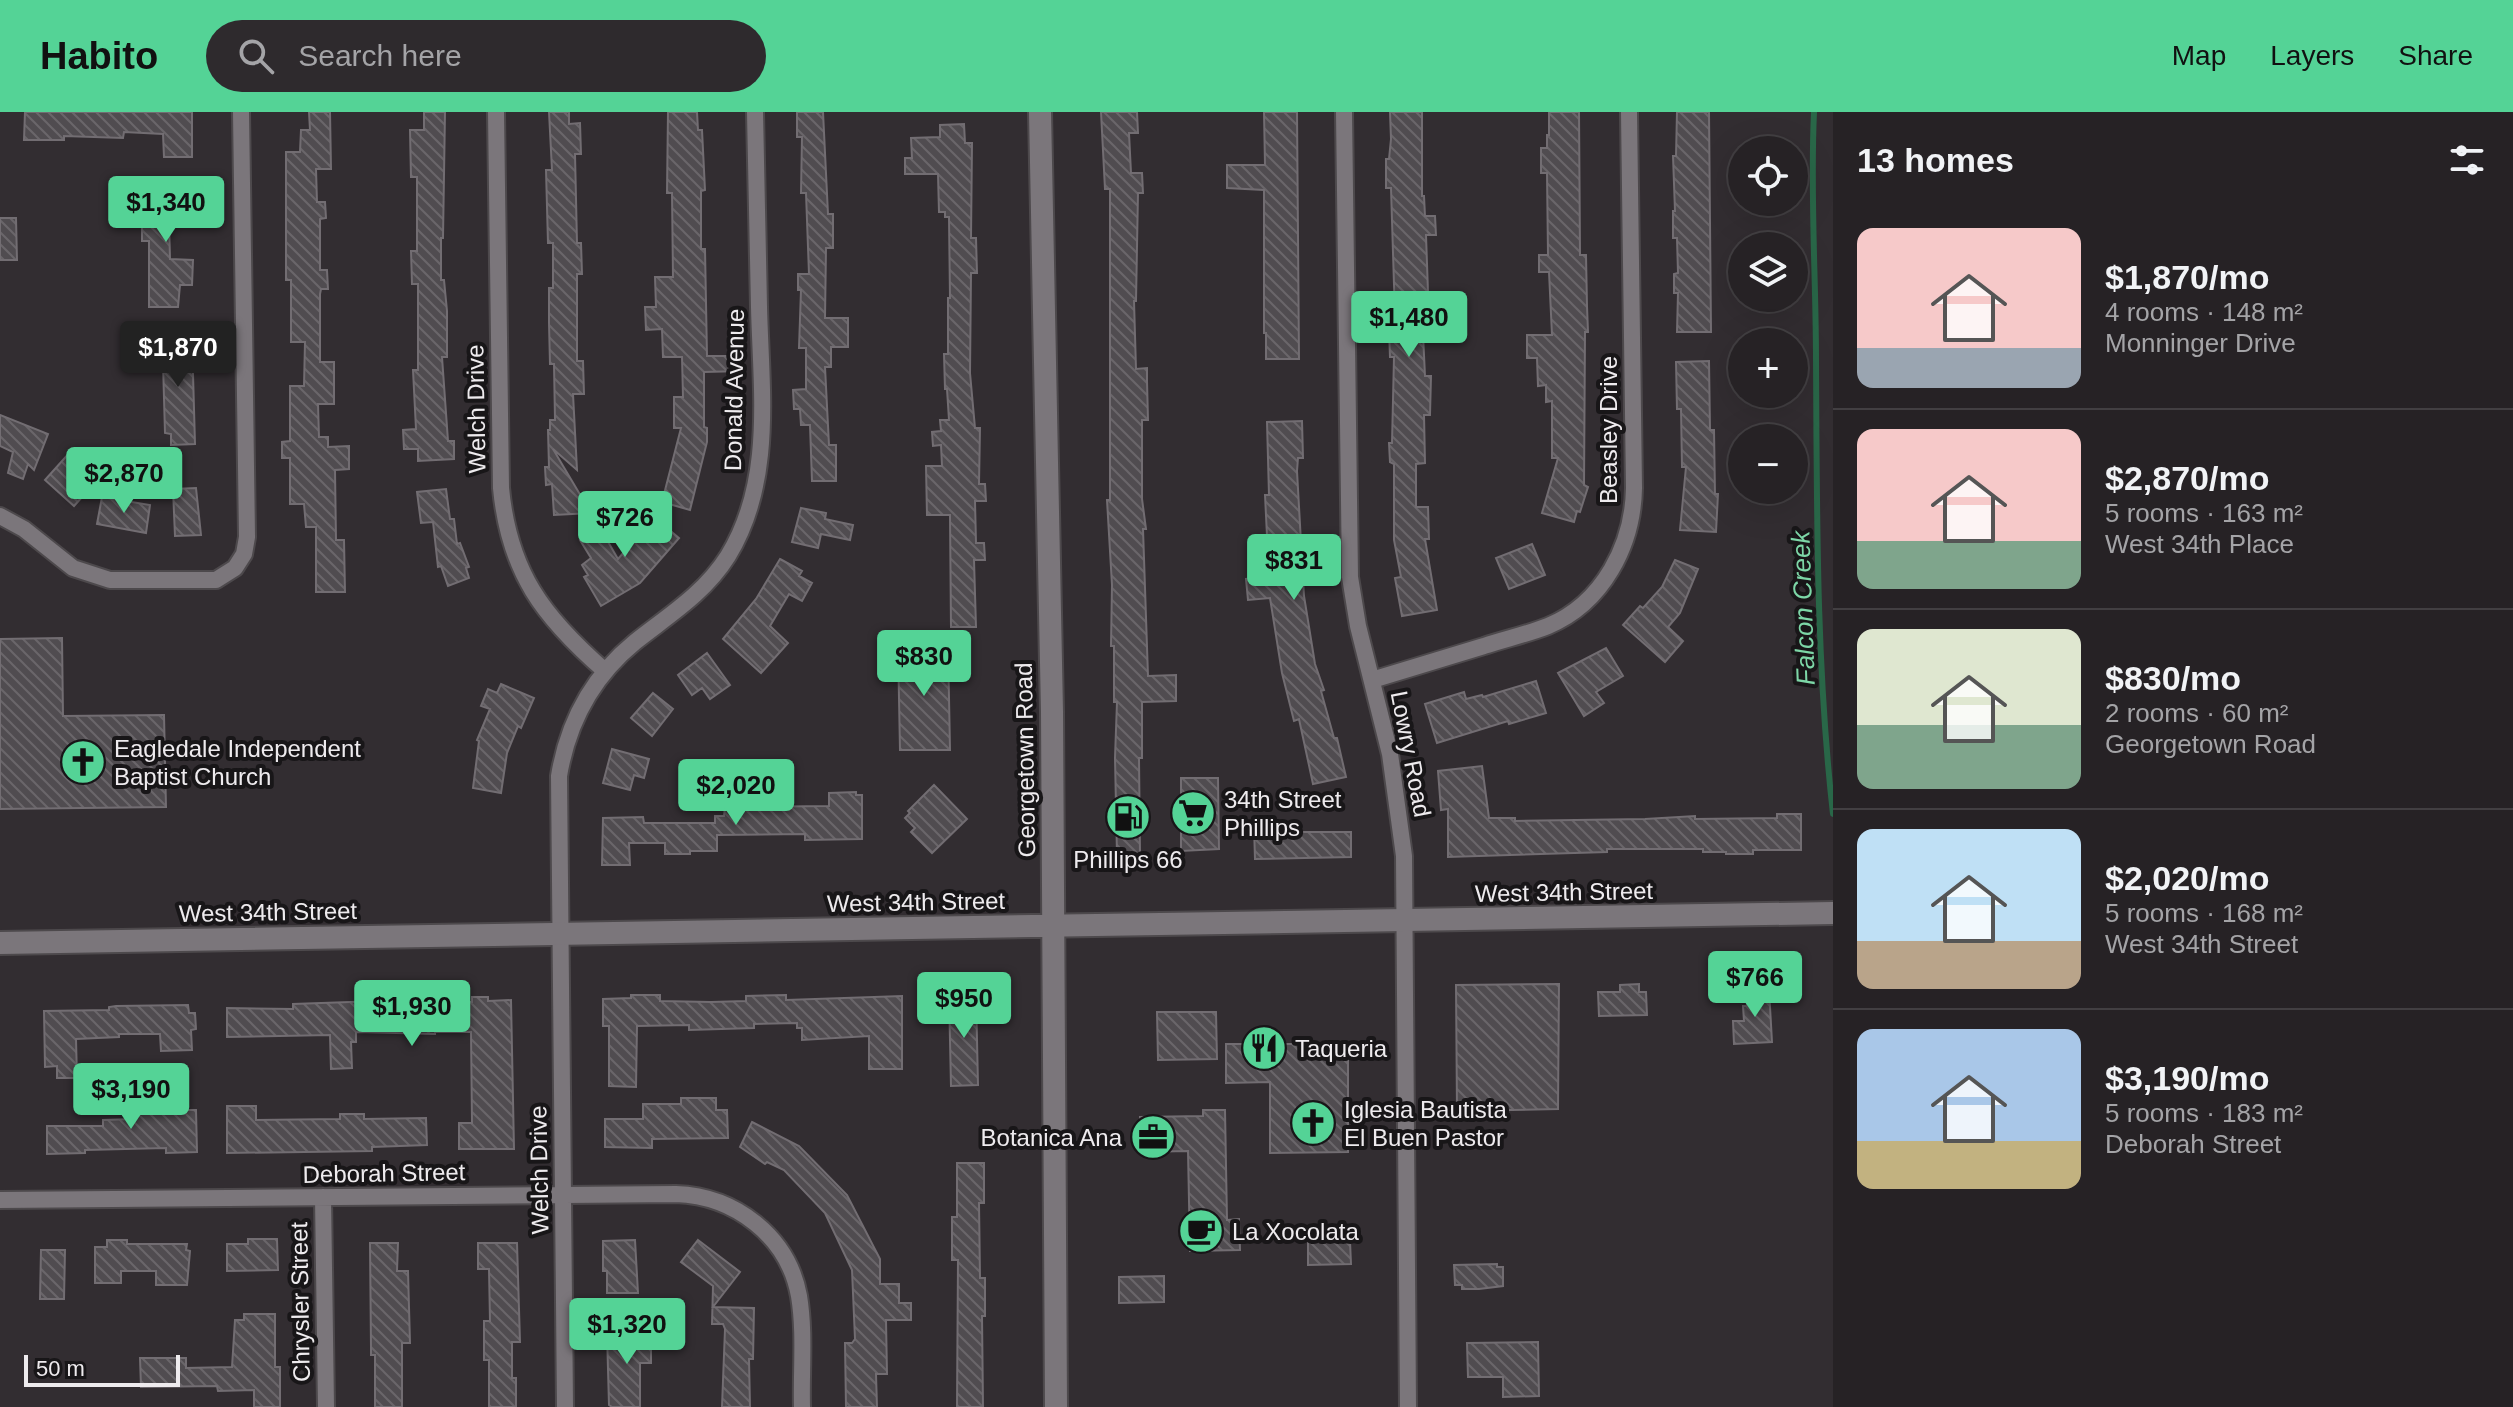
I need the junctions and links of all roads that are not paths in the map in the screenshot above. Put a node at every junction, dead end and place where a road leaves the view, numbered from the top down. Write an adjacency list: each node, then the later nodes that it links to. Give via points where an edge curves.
1 (241, 112): 7 (street, via 244,554 235,568 205,582 116,581 65,563)
2 (496, 112): 8 (street, Welch Drive, via 501,488 507,527 518,564 542,606)
3 (755, 112): 8 (street, Donald Avenue, via 762,432 756,490 739,536 712,577)
4 (1040, 112): 12 (street, Georgetown Road)
5 (1344, 112): 9 (street, Lowry Road, via 1350,577)
6 (1629, 112): 9 (street, Beasley Drive, via 1634,488 1632,519 1615,566 1590,597 1558,621)
7 (0, 516)
8 (605, 671): 13 (street, Donald Avenue, via 577,715 560,766)
9 (1372, 680): 11 (street, Lowry Road, via 1399,809)
10 (1828, 913): 11 (street, West 34th Street)
11 (1404, 920): 12 (street, West 34th Street); 22 (street, Lowry Road)
12 (1053, 927): 13 (street, West 34th Street); 21 (street, Georgetown Road)
13 (560, 933): 14 (street, West 34th Street); 15 (street, Welch Drive)
14 (0, 943)
15 (563, 1195): 16 (street, Deborah Street); 19 (street, Welch Drive); 20 (street, Deborah Street, via 694,1196 729,1205 760,1226 785,1257 797,1287)
16 (323, 1197): 17 (street, Deborah Street); 18 (street, Chrysler Street)
17 (0, 1200)
18 (326, 1407)
19 (565, 1407)
20 (802, 1407)
21 (1056, 1407)
22 (1408, 1407)

